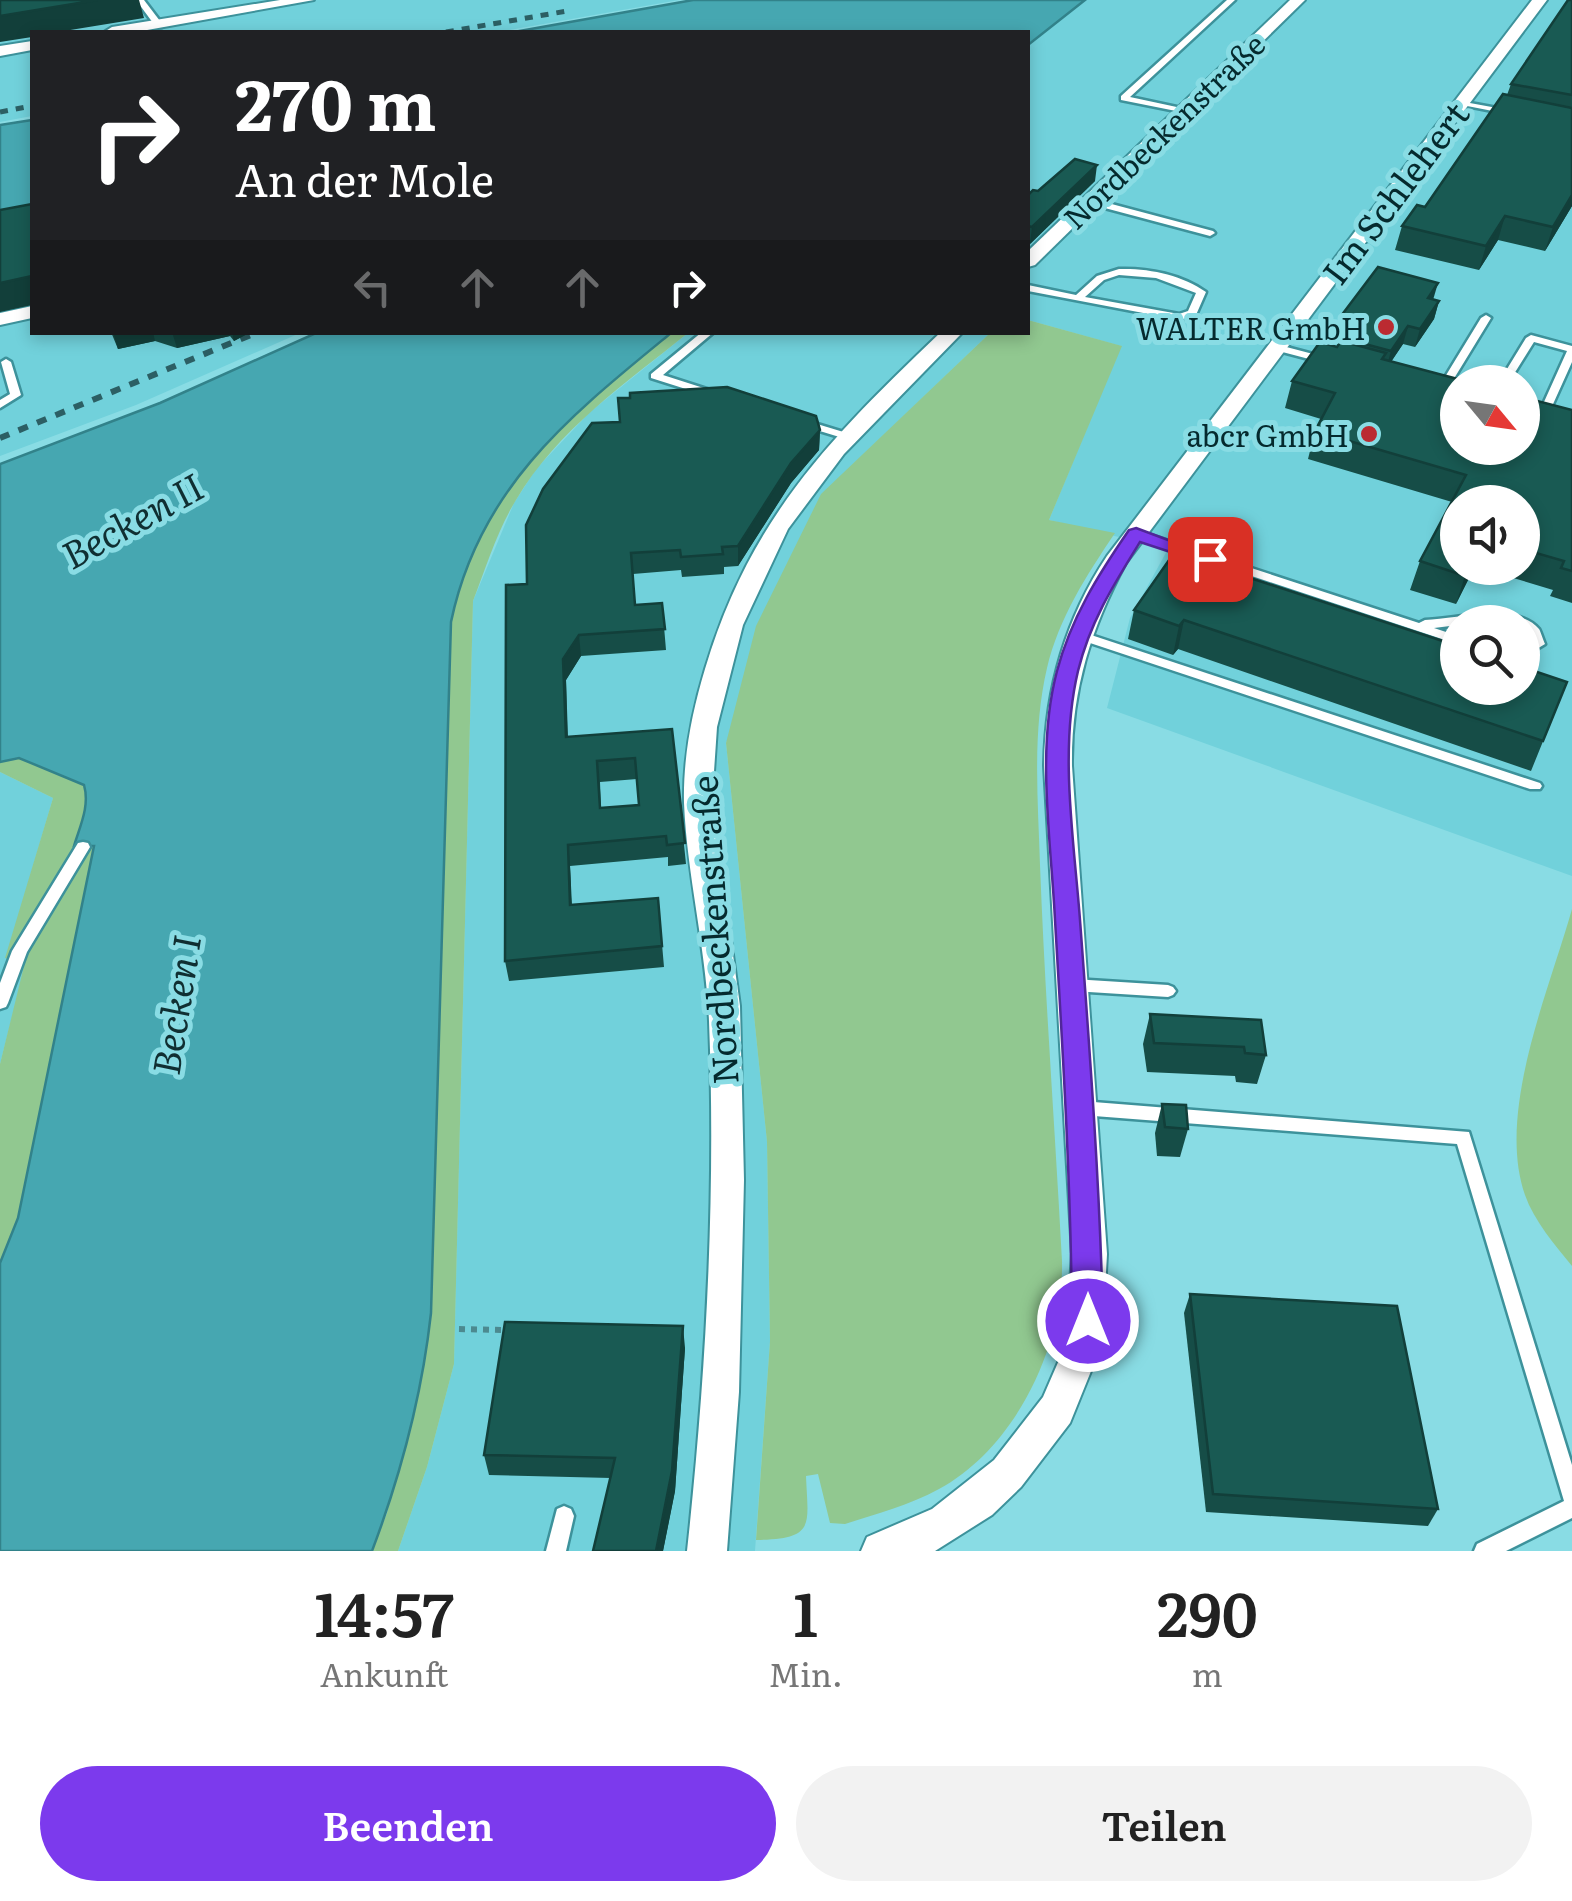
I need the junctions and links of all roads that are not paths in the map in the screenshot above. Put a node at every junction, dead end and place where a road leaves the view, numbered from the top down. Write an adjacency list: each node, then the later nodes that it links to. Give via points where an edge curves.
1 (140, 0): 6 (lane)
2 (307, 0): 6 (street)
3 (1231, 0): 11 (lane, via 1124,98)
4 (1298, 0): 11 (street, Nordbeckenstraße)
5 (1540, 0): 10 (street, Im Schlehert)
6 (160, 24): 7 (street)
7 (124, 30)
8 (30, 46): 9 (street)
9 (0, 51)
10 (1462, 102): 12 (lane); 24 (street, Im Schlehert)
11 (1179, 110): 13 (street, Nordbeckenstraße)
12 (1514, 113)
13 (1089, 202): 14 (lane); 15 (street, Nordbeckenstraße)
14 (1210, 233)
15 (1030, 259)
16 (1030, 288): 17 (lane)
17 (1078, 298): 17 (lane, via 1180,317 1192,313 1201,292 1129,272 1105,274)
18 (30, 312): 20 (street)
19 (1486, 318): 27 (lane)
20 (0, 320)
21 (705, 335): 32 (lane, via 655,376)
22 (950, 335): 37 (street, Nordbeckenstraße)
23 (0, 346): 26 (lane)
24 (1275, 347): 29 (lane); 38 (street, Im Schlehert)
25 (1572, 350): 28 (lane, via 1531,338); 33 (lane)
26 (3, 363): 34 (lane, via 16,395)
27 (1458, 365)
28 (1514, 365)
29 (1349, 366)
30 (1423, 386): 31 (lane)
31 (1440, 390)
32 (734, 401)
33 (1540, 402)
34 (0, 405)
35 (1533, 413): 35 (lane, via 1558,416)
36 (790, 418): 37 (lane)
37 (846, 436): 54 (street, Nordbeckenstraße, via 804,485 758,558 728,625 698,771 724,1006 727,1202)
38 (1136, 534): 39 (lane); 42 (street, Im Schlehert, via 1087,610)
39 (1395, 620): 40 (lane); 41 (lane)
40 (1440, 623)
41 (1440, 634)
42 (1079, 635): 43 (lane); 45 (street, Im Schlehert, via 1059,725)
43 (1535, 786)
44 (83, 847): 47 (lane, via 20,951)
45 (1072, 985): 46 (lane); 48 (street, Im Schlehert)
46 (1168, 990)
47 (0, 1003)
48 (1080, 1108): 49 (lane, via 1463,1136); 52 (street, Im Schlehert, via 1088,1321 1074,1377 1006,1478)
49 (1572, 1497)
50 (1572, 1508): 55 (lane)
51 (564, 1516): 53 (lane)
52 (895, 1550)
53 (556, 1551)
54 (707, 1551)
55 (1484, 1551)

